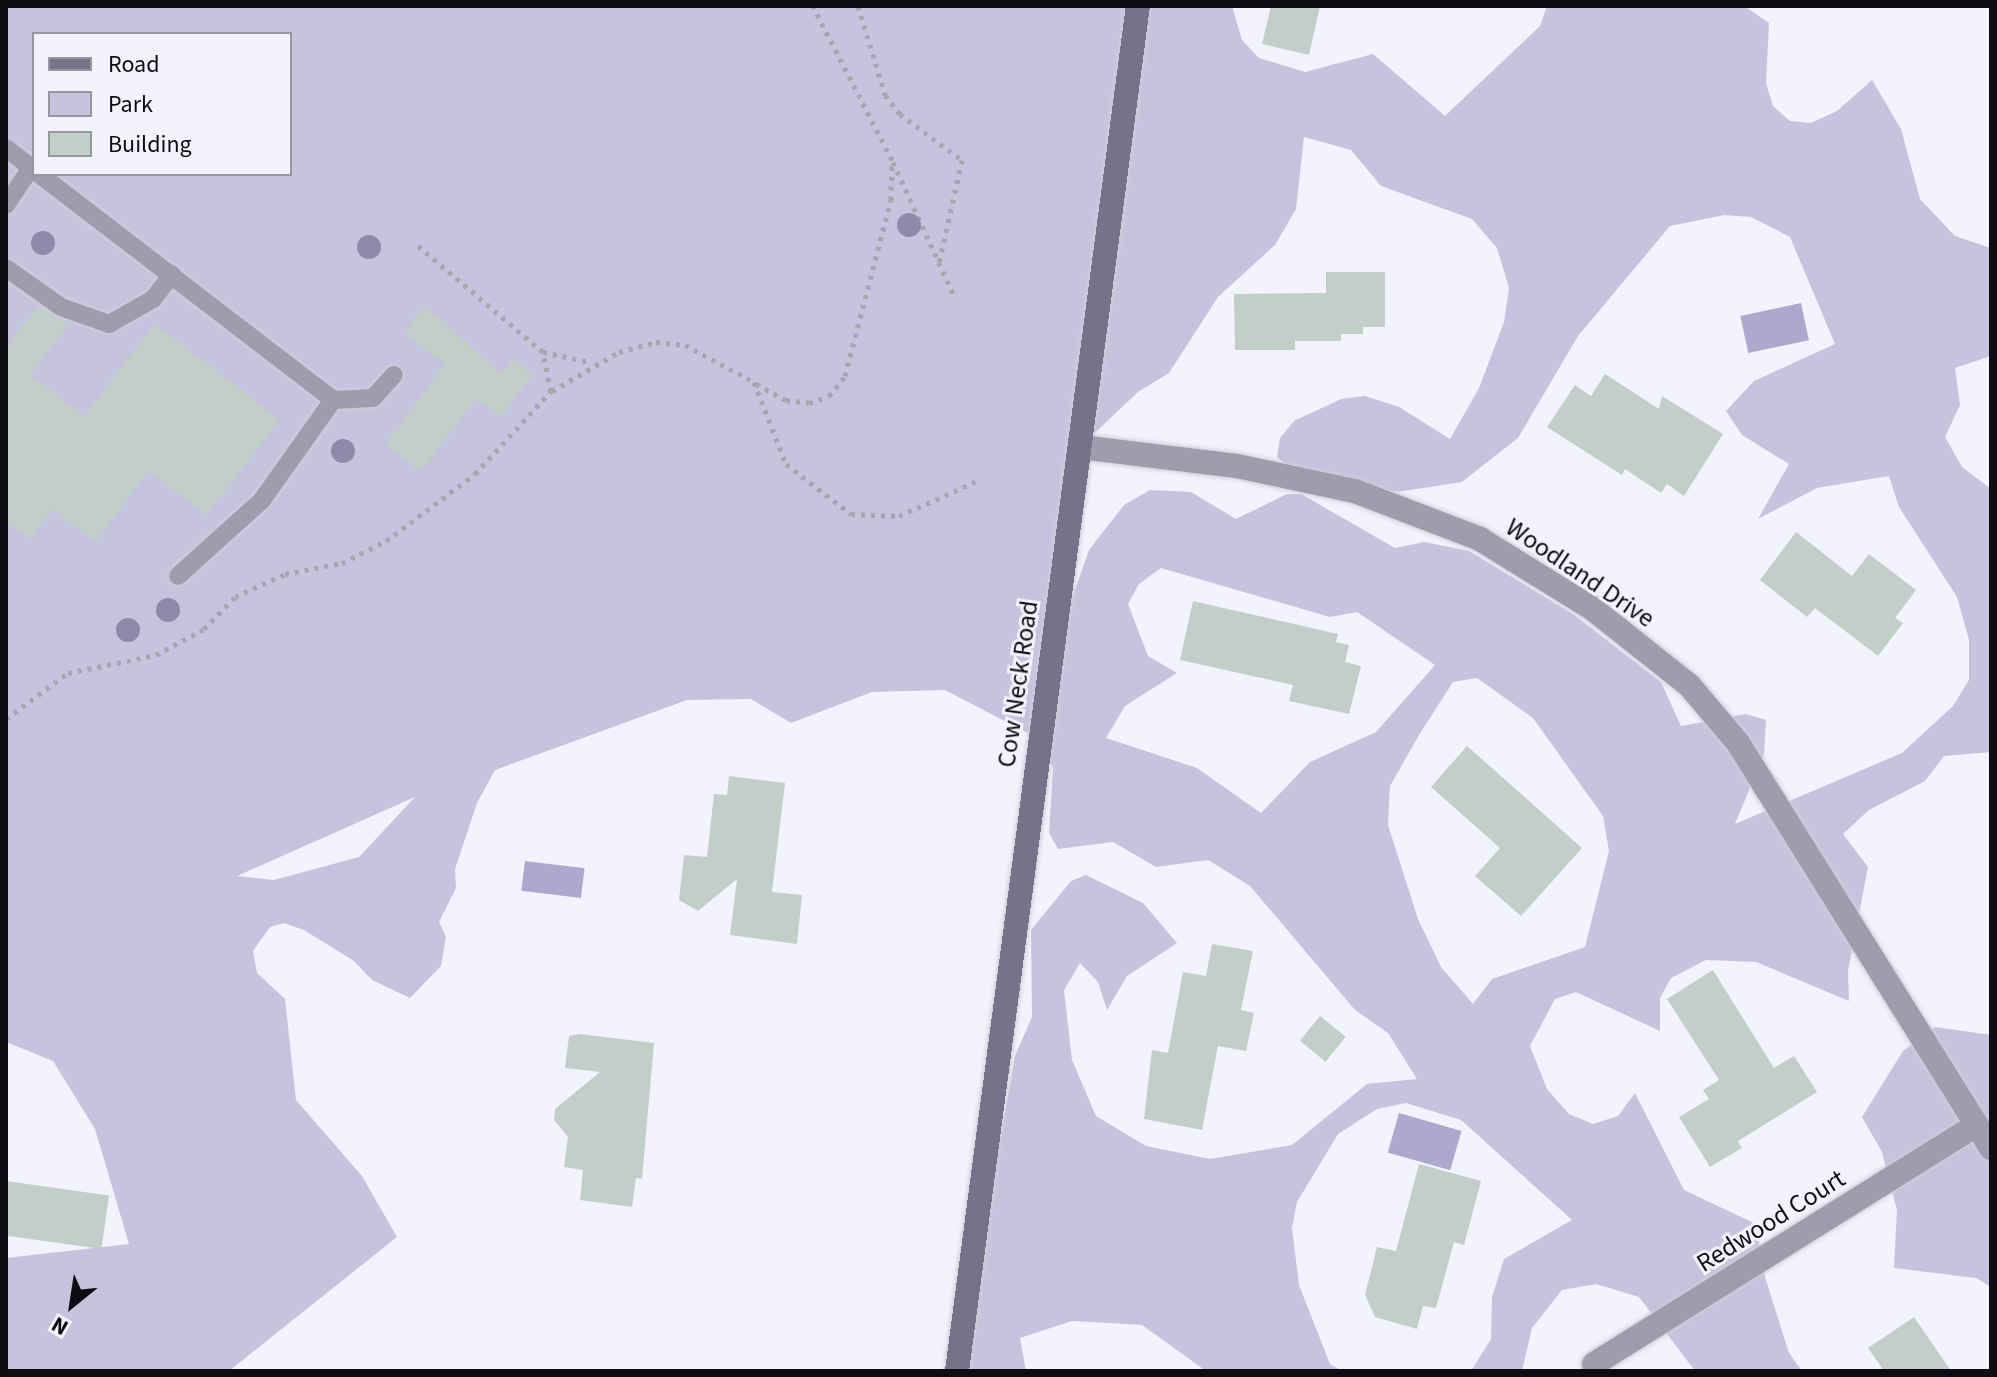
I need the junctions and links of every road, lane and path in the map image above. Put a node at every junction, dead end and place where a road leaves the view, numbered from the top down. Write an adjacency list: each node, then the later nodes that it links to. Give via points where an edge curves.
1 (813, 6): 5 (path)
2 (858, 6): 11 (path, via 885,95 900,114 962,160)
3 (1138, 6): 21 (main road, Cow Neck Road)
4 (6, 148): 6 (lane)
5 (892, 160): 11 (path); 18 (path, via 891,200 845,376 829,396 809,403 786,400)
6 (32, 169)
7 (32, 175): 9 (lane)
8 (42, 176): 13 (lane)
9 (6, 205)
10 (415, 243): 15 (path)
11 (939, 264): 14 (path)
12 (6, 268): 13 (lane, via 61,307 109,324 153,299)
13 (172, 275): 20 (lane)
14 (954, 296)
15 (543, 352): 16 (path); 19 (path)
16 (592, 362): 18 (path, via 656,342 685,345); 19 (path)
17 (394, 375): 20 (lane, via 373,398)
18 (754, 382): 22 (path, via 786,464 851,514 899,516)
19 (551, 391): 24 (path, via 475,474 386,541 342,563 285,574 235,597 204,629 156,655 68,673)
20 (333, 400): 23 (lane, via 262,500)
21 (1080, 447): 25 (street, Woodland Drive, via 1237,466 1355,491 1480,539 1593,609 1689,685 1738,743); 28 (main road, Cow Neck Road)
22 (979, 480)
23 (178, 576)
24 (6, 719)
25 (1977, 1125): 26 (street, Woodland Drive); 27 (street, Redwood Court)
26 (1991, 1148)
27 (1594, 1364)
28 (957, 1371)

